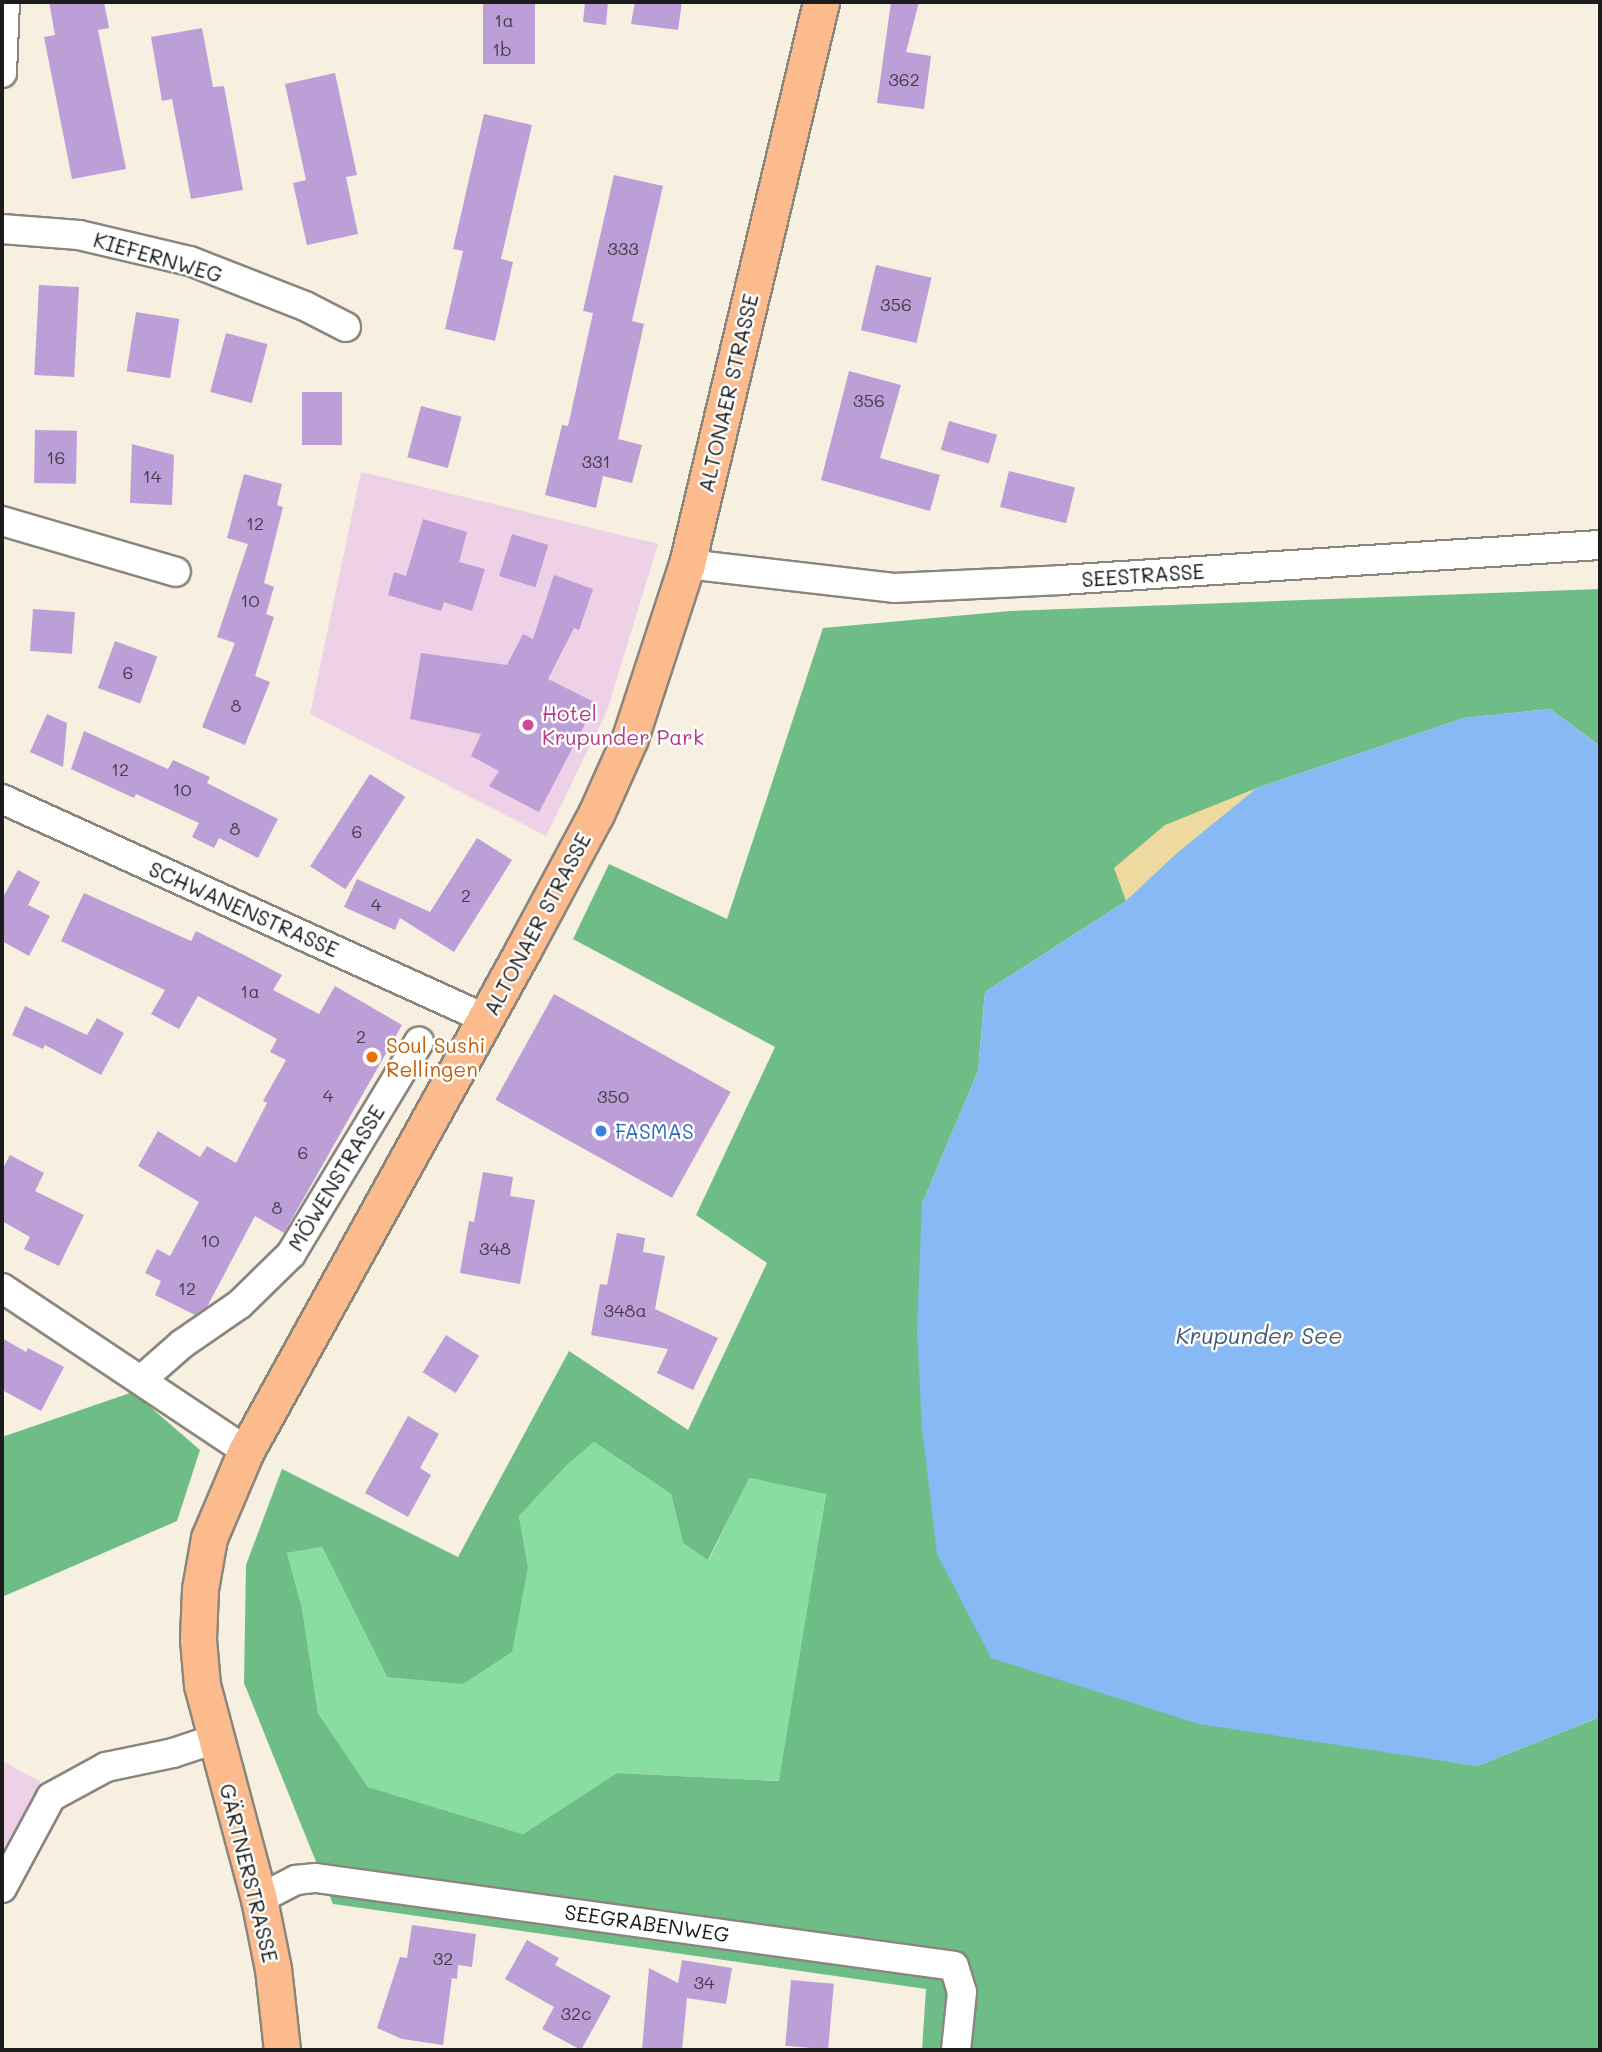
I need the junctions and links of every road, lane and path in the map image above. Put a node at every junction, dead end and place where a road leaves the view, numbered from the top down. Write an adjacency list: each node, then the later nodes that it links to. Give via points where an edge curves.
1 (5, 2): 3 (street)
2 (821, 2): 8 (main road, ALTONAER STRASSE)
3 (2, 73)
4 (2, 229): 5 (street, KIEFERNWEG, via 79,235 190,261)
5 (346, 327)
6 (2, 521): 9 (street)
7 (1600, 545): 8 (street, SEESTRASSE, via 894,588)
8 (687, 564): 11 (main road, ALTONAER STRASSE, via 630,738 596,814)
9 (176, 572)
10 (2, 799): 11 (street, SCHWANENSTRASSE)
11 (486, 1019): 15 (main road, ALTONAER STRASSE)
12 (419, 1042): 14 (street, MÖWENSTRASSE, via 291,1254 240,1304 182,1344)
13 (2, 1288): 14 (street)
14 (141, 1380): 15 (street)
15 (246, 1451): 16 (main road, ALTONAER STRASSE, via 209,1538 200,1589 202,1685)
16 (215, 1739): 17 (street, via 106,1767 51,1797); 18 (main road, GÄRTNERSTRASSE)
17 (2, 1888)
18 (259, 1899): 19 (main road, GÄRTNERSTRASSE); 20 (street, SEEGRABENWEG, via 296,1880 316,1878 954,1966 962,1992)
19 (282, 2050)
20 (956, 2050)

